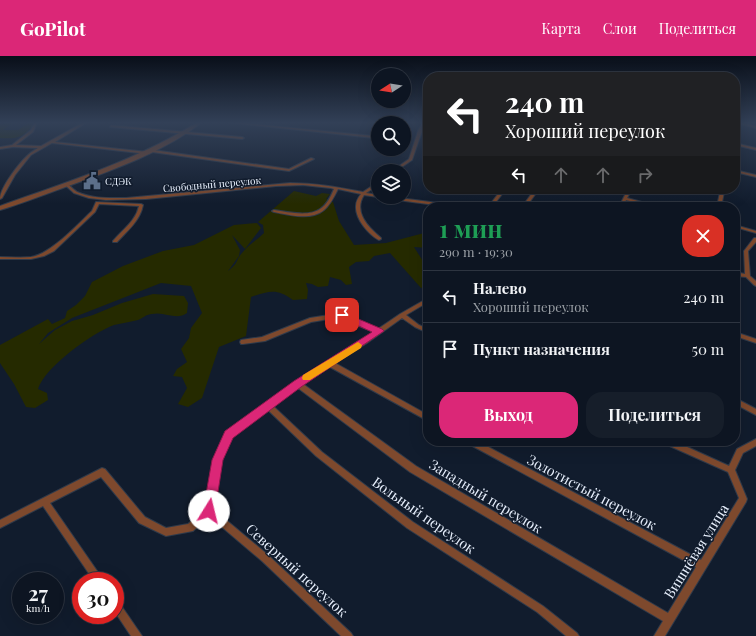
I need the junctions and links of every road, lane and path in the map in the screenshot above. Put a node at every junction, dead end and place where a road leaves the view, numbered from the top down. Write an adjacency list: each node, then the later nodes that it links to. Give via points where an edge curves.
1 (36, 150): 17 (street, via 25,159)
2 (131, 150): 5 (street)
3 (155, 150): 5 (street)
4 (414, 150): 7 (street, via 411,159)
5 (151, 152): 6 (street, via 290,170); 10 (street)
6 (312, 160)
7 (404, 164)
8 (740, 172): 9 (street)
9 (756, 176)
10 (66, 184): 12 (street, Свободный переулок, via 68,188 84,196 116,199 141,199 302,184); 24 (street)
11 (371, 188): 13 (street)
12 (336, 190): 13 (street, Свободный переулок); 25 (street, via 326,208 318,212 289,214)
13 (363, 194): 16 (street, Свободный переулок); 28 (street, via 359,199 360,217 367,230)
14 (500, 194): 21 (street)
15 (628, 194): 18 (street)
16 (371, 195)
17 (0, 198)
18 (626, 199): 22 (street); 23 (street)
19 (411, 201): 20 (street)
20 (423, 202)
21 (494, 202)
22 (624, 202)
23 (638, 202)
24 (0, 208)
25 (274, 211)
26 (740, 227): 27 (street)
27 (756, 232)
28 (379, 239)
29 (756, 239): 33 (street, via 746,251)
30 (115, 241): 31 (street, via 135,219 141,205 97,203 94,211 52,250 42,256)
31 (0, 258)
32 (740, 275): 33 (street)
33 (748, 276): 34 (street)
34 (756, 284)
35 (423, 303): 36 (street)
36 (402, 315): 37 (street); 38 (street)
37 (423, 329)
38 (379, 331): 41 (street, via 342,315 310,320 263,339); 42 (street)
39 (740, 336): 40 (street)
40 (756, 341)
41 (243, 342)
42 (329, 363): 43 (street); 47 (street)
43 (298, 384): 45 (street); 58 (street, Западный переулок, via 413,469)
44 (740, 404): 46 (street)
45 (268, 405): 53 (street, via 229,435 218,460); 61 (street, Вольный переулок, via 319,454 410,525 540,609)
46 (756, 412)
47 (423, 415)
48 (756, 442): 51 (street, via 740,451)
49 (479, 446): 55 (street, Золотистый переулок)
50 (677, 446): 51 (street)
51 (731, 470): 55 (street, Вишнёвая улица, via 743,499)
52 (44, 501): 53 (street, via 102,472 142,520 166,532 190,528); 54 (street); 56 (street)
53 (209, 511): 60 (street, Северный переулок, via 265,558)
54 (0, 524)
55 (702, 565): 58 (street, Вишнёвая улица)
56 (93, 572)
57 (124, 617): 59 (street)
58 (669, 619): 62 (street, Вишнёвая улица)
59 (137, 636)
60 (348, 636)
61 (574, 636)
62 (658, 636)

